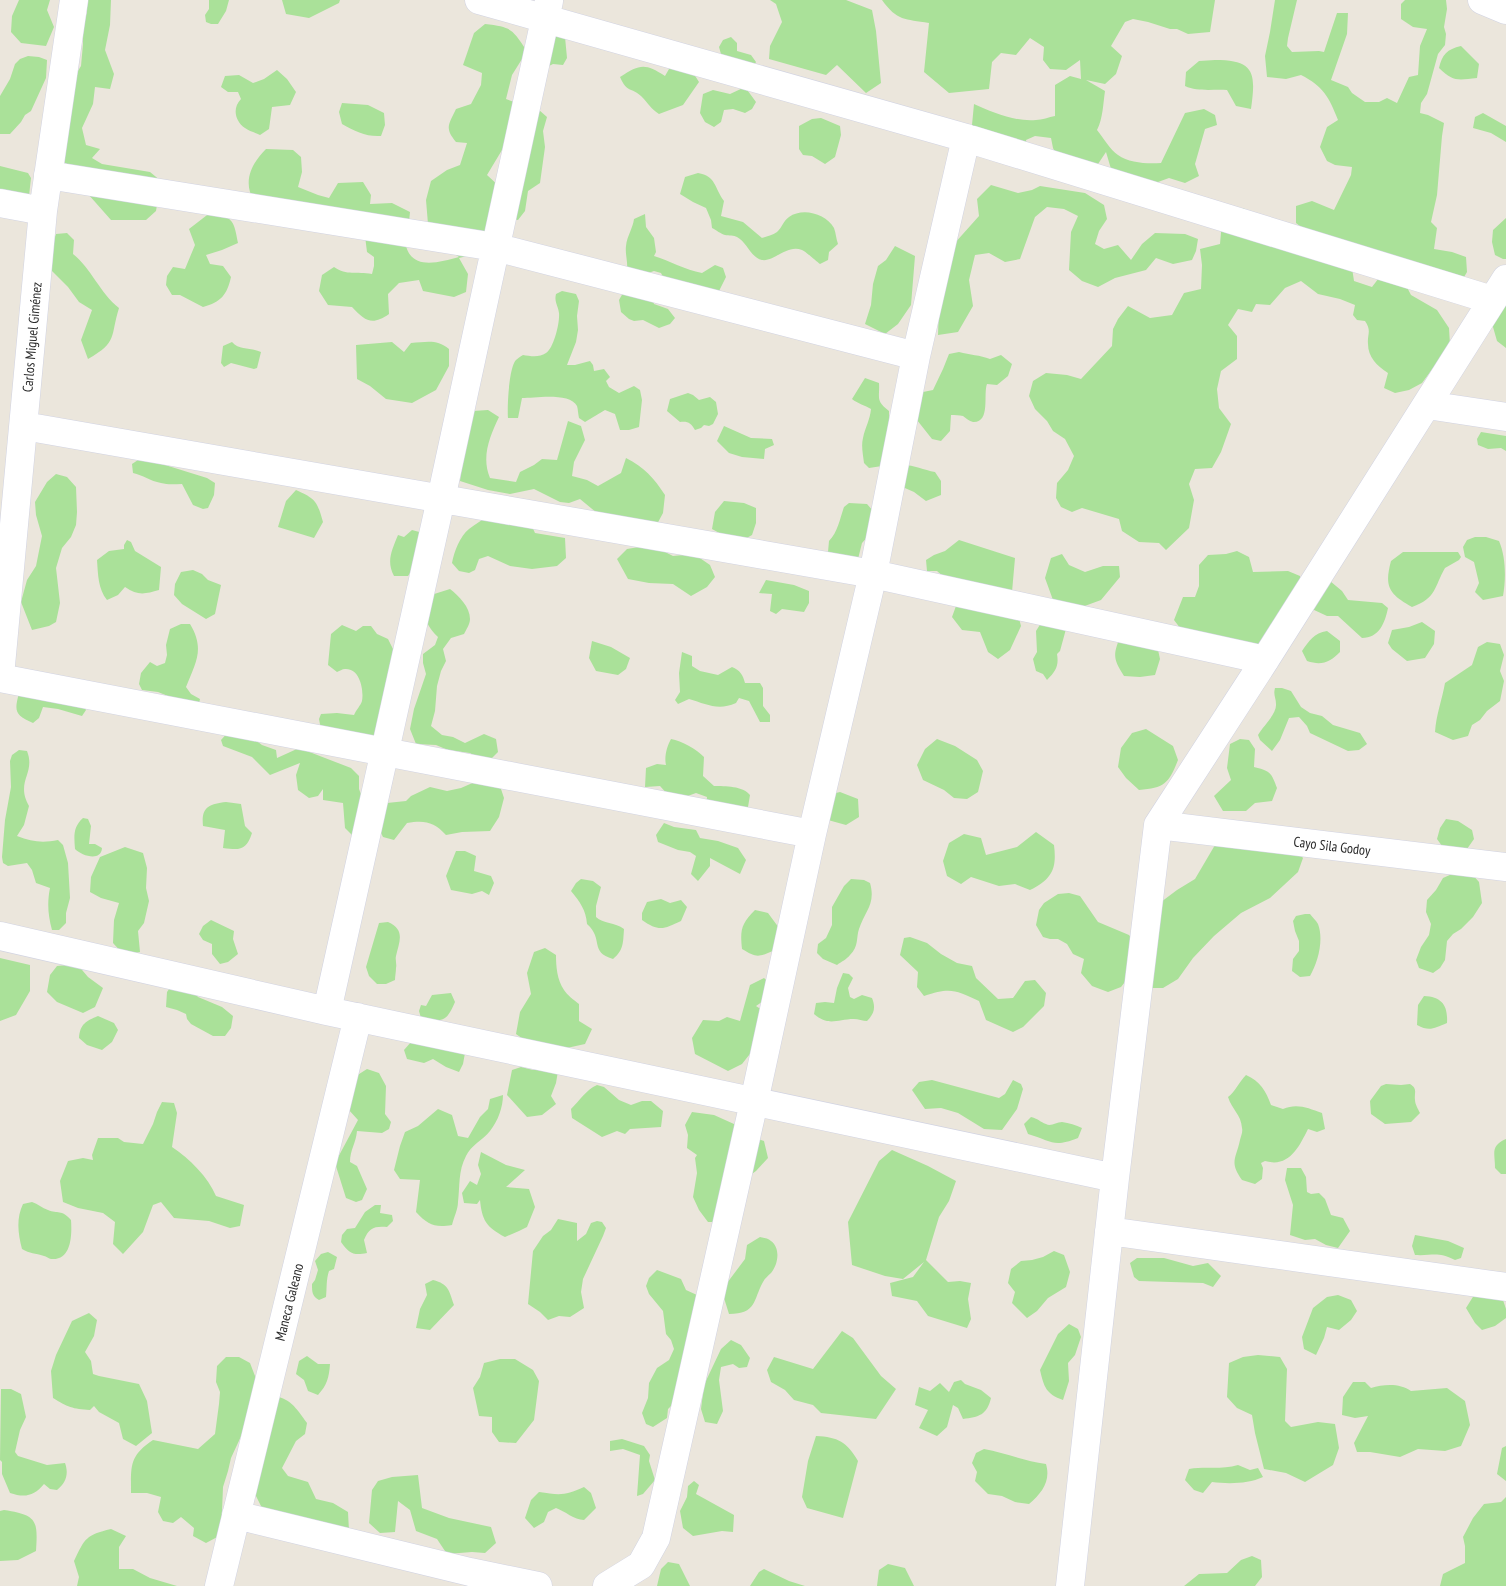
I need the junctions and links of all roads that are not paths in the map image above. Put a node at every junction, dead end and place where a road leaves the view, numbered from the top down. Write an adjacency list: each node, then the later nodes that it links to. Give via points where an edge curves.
1 (74, 0): 7 (street, Carlos Miguel Giménez)
2 (479, 0): 4 (street)
3 (1482, 0): 5 (street)
4 (547, 9): 6 (street); 10 (street)
5 (1506, 10)
6 (966, 138): 11 (street); 12 (street)
7 (48, 175): 9 (street, Carlos Miguel Giménez); 10 (street)
8 (0, 203): 9 (street)
9 (43, 211): 15 (street, Carlos Miguel Giménez)
10 (495, 247): 12 (street); 16 (street)
11 (1499, 289): 13 (street)
12 (916, 356): 17 (street)
13 (1427, 405): 14 (street); 18 (street)
14 (1506, 417)
15 (24, 426): 16 (street); 19 (street, Carlos Miguel Giménez)
16 (441, 499): 17 (street); 20 (street)
17 (873, 574): 18 (street); 22 (street)
18 (1265, 660): 21 (street)
19 (0, 677): 20 (street)
20 (385, 752): 22 (street); 25 (street)
21 (1158, 825): 23 (street, Cayo Sila Godoy); 28 (street)
22 (812, 834): 27 (street)
23 (1506, 867)
24 (0, 936): 25 (street)
25 (327, 1011): 26 (street)
26 (358, 1017): 27 (street); 31 (street, Maneca Galeano)
27 (754, 1102): 28 (street); 34 (street, via 656,1538 642,1565)
28 (1114, 1178): 29 (street)
29 (1109, 1231): 30 (street); 35 (street)
30 (1506, 1287)
31 (236, 1515): 32 (street, Maneca Galeano); 33 (street)
32 (219, 1586)
33 (538, 1586)
34 (607, 1586)
35 (1070, 1586)

